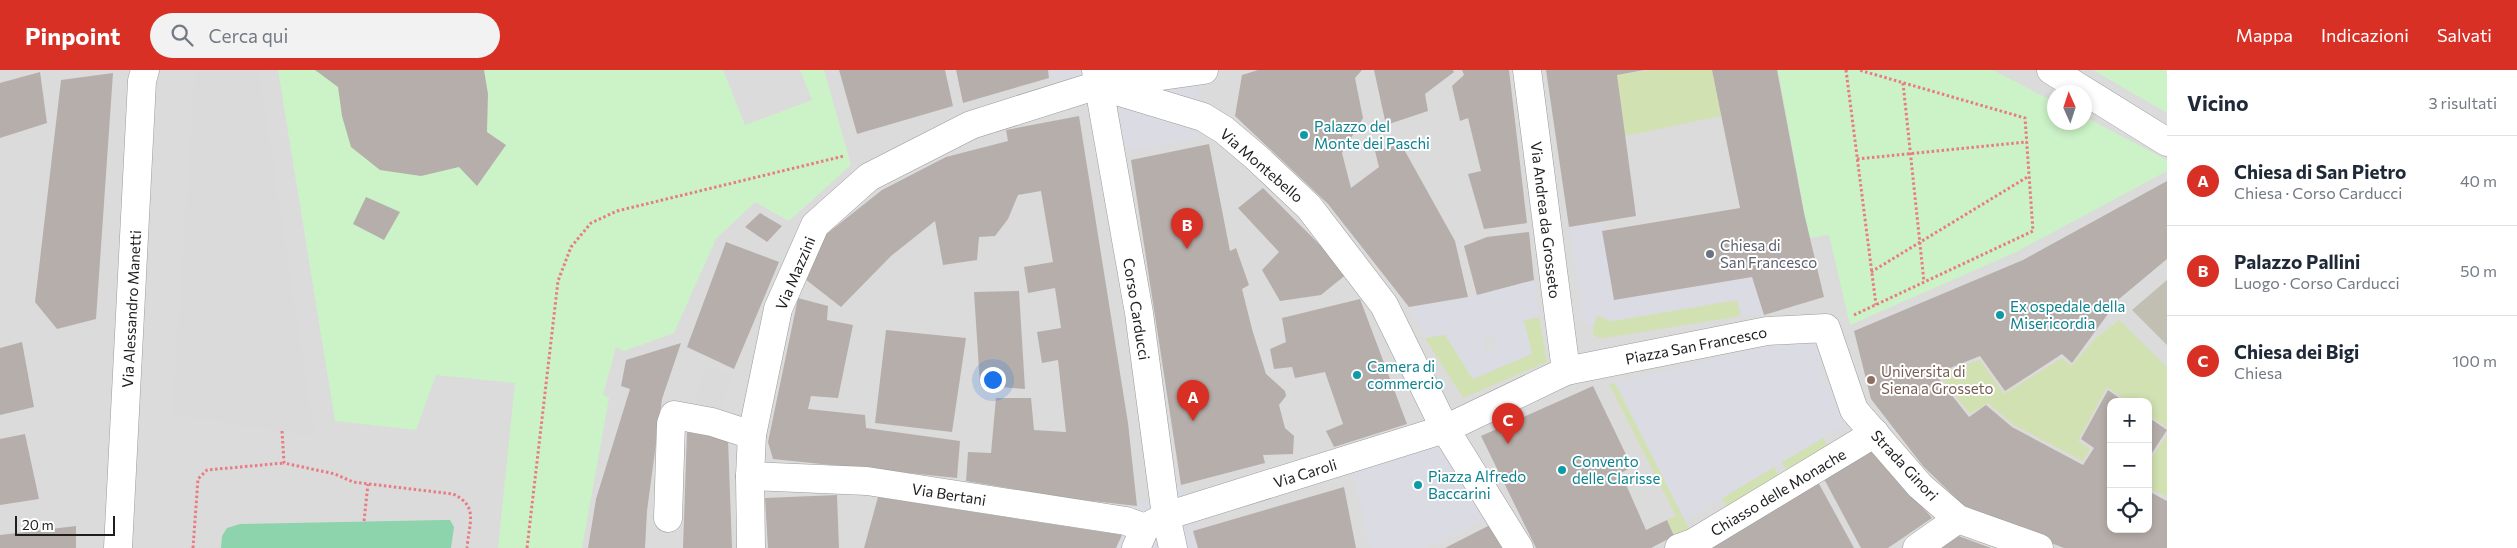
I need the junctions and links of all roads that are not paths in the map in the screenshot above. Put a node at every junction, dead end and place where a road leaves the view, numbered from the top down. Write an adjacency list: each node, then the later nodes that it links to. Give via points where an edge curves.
1 (145, 70): 16 (street, Via Alessandro Manetti)
2 (1204, 70): 5 (street, Via Mazzini)
3 (1527, 70): 8 (street, Via Andrea da Grosseto)
4 (2051, 70): 6 (street)
5 (1097, 78): 9 (street, Via Montebello, via 1203,117 1256,157 1308,207 1384,305); 11 (street, Via Mazzini, via 971,125 869,177 815,225 778,309); 15 (street, Corso Carducci, via 1138,313)
6 (2167, 142)
7 (1826, 328): 8 (street, Piazza San Francesco, via 1767,331); 10 (street, Strada Ginori, via 1854,410)
8 (1566, 371): 9 (street, Piazza San Francesco)
9 (1445, 429): 15 (street, Via Caroli); 19 (street, Via Montebello)
10 (1875, 433): 14 (street, Strada Ginori, via 1920,486); 20 (street, Chiasso delle Monache, via 1693,543)
11 (752, 435): 12 (street, Via Mazzini); 13 (street, via 712,422 674,415)
12 (750, 476): 15 (street, Via Bertani, via 867,481 1126,520); 17 (street, Via Mazzini)
13 (668, 518)
14 (1958, 518): 21 (street); 22 (street, Strada Ginori)
15 (1149, 531): 18 (street, Corso Carducci)
16 (118, 548)
17 (752, 548)
18 (1173, 548)
19 (1518, 548)
20 (1679, 548)
21 (1917, 548)
22 (2039, 548)

